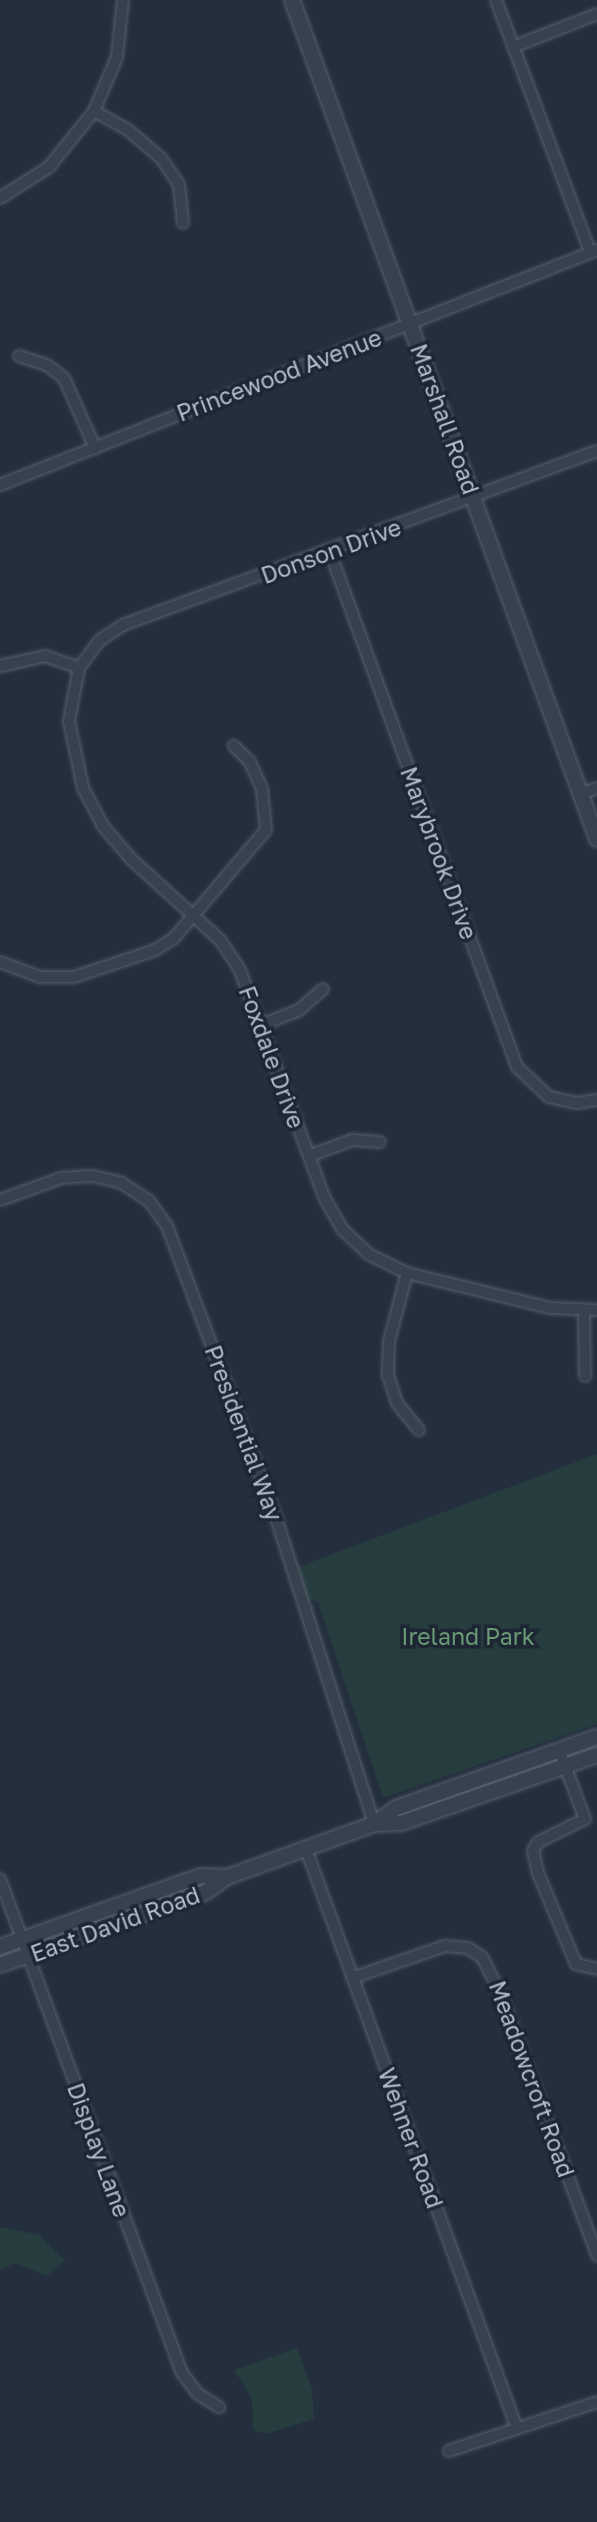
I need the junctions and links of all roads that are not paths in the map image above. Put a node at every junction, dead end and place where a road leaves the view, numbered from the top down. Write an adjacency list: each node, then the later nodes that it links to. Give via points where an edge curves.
1 (123, 0): 6 (street, via 117,57)
2 (292, 0): 10 (street, Marshall Road)
3 (496, 0): 5 (street)
4 (597, 14): 5 (street)
5 (513, 47): 9 (street)
6 (94, 111): 7 (street, via 49,167); 8 (street, via 128,130 161,158 179,185)
7 (0, 198)
8 (183, 223)
9 (593, 251): 10 (street, Princewood Avenue)
10 (411, 324): 12 (street, Princewood Avenue); 15 (street, Marshall Road)
11 (19, 356): 12 (street, via 47,365 64,378)
12 (95, 448): 14 (street, Princewood Avenue)
13 (597, 451): 15 (street, Donson Drive)
14 (0, 485)
15 (474, 499): 16 (street, Donson Drive); 21 (street, Marshall Road)
16 (331, 552): 18 (street, Donson Drive, via 123,625 100,640); 27 (street, Marybrook Drive, via 517,1067 549,1097 577,1103)
17 (0, 666): 18 (street, via 45,656)
18 (79, 668): 23 (street, Foxdale Drive, via 69,721 76,767 92,808 124,852)
19 (234, 746): 23 (street, via 250,762 262,789 266,830)
20 (597, 788): 21 (street)
21 (581, 794): 22 (street, Marshall Road)
22 (597, 839)
23 (195, 916): 24 (street, via 164,945 82,975 40,976); 26 (street, Foxdale Drive, via 232,954)
24 (0, 962)
25 (323, 989): 26 (street, via 299,1010)
26 (261, 1025): 29 (street, Foxdale Drive)
27 (597, 1100)
28 (380, 1142): 29 (street, via 352,1140)
29 (309, 1156): 31 (street, Foxdale Drive, via 343,1230 370,1255)
30 (0, 1200): 40 (street, Presidential Way, via 61,1178 93,1175 120,1182 149,1201 167,1226 276,1518)
31 (407, 1273): 33 (street, Foxdale Drive, via 551,1308); 35 (street, via 389,1341 388,1375 397,1403)
32 (597, 1310): 33 (street, Foxdale Drive)
33 (584, 1311): 34 (street)
34 (585, 1376)
35 (419, 1430)
36 (597, 1737): 37 (street, East David Road)
37 (559, 1750): 39 (street); 40 (street, East David Road, via 396,1808)
38 (597, 1755): 39 (street, East David Road)
39 (565, 1766): 40 (street, East David Road, via 401,1824); 48 (street, via 585,1819 538,1842 534,1850 538,1873 576,1964)
40 (374, 1824): 41 (street, East David Road)
41 (306, 1849): 42 (street, East David Road); 49 (street, Wehner Road)
42 (227, 1877): 44 (street, East David Road, via 200,1877); 46 (street, East David Road, via 206,1892)
43 (0, 1879): 44 (street, Display Lane)
44 (21, 1940): 45 (street, East David Road); 46 (street, Display Lane)
45 (0, 1947)
46 (26, 1956): 47 (street, East David Road); 52 (street, Display Lane, via 182,2373 198,2394)
47 (0, 1965)
48 (597, 1969)
49 (352, 1978): 50 (street, Meadowcroft Road, via 445,1945 467,1948 482,1957 499,1990); 53 (street, Wehner Road)
50 (597, 2255)
51 (597, 2402): 53 (street)
52 (219, 2407)
53 (516, 2426): 54 (street)
54 (449, 2451)

